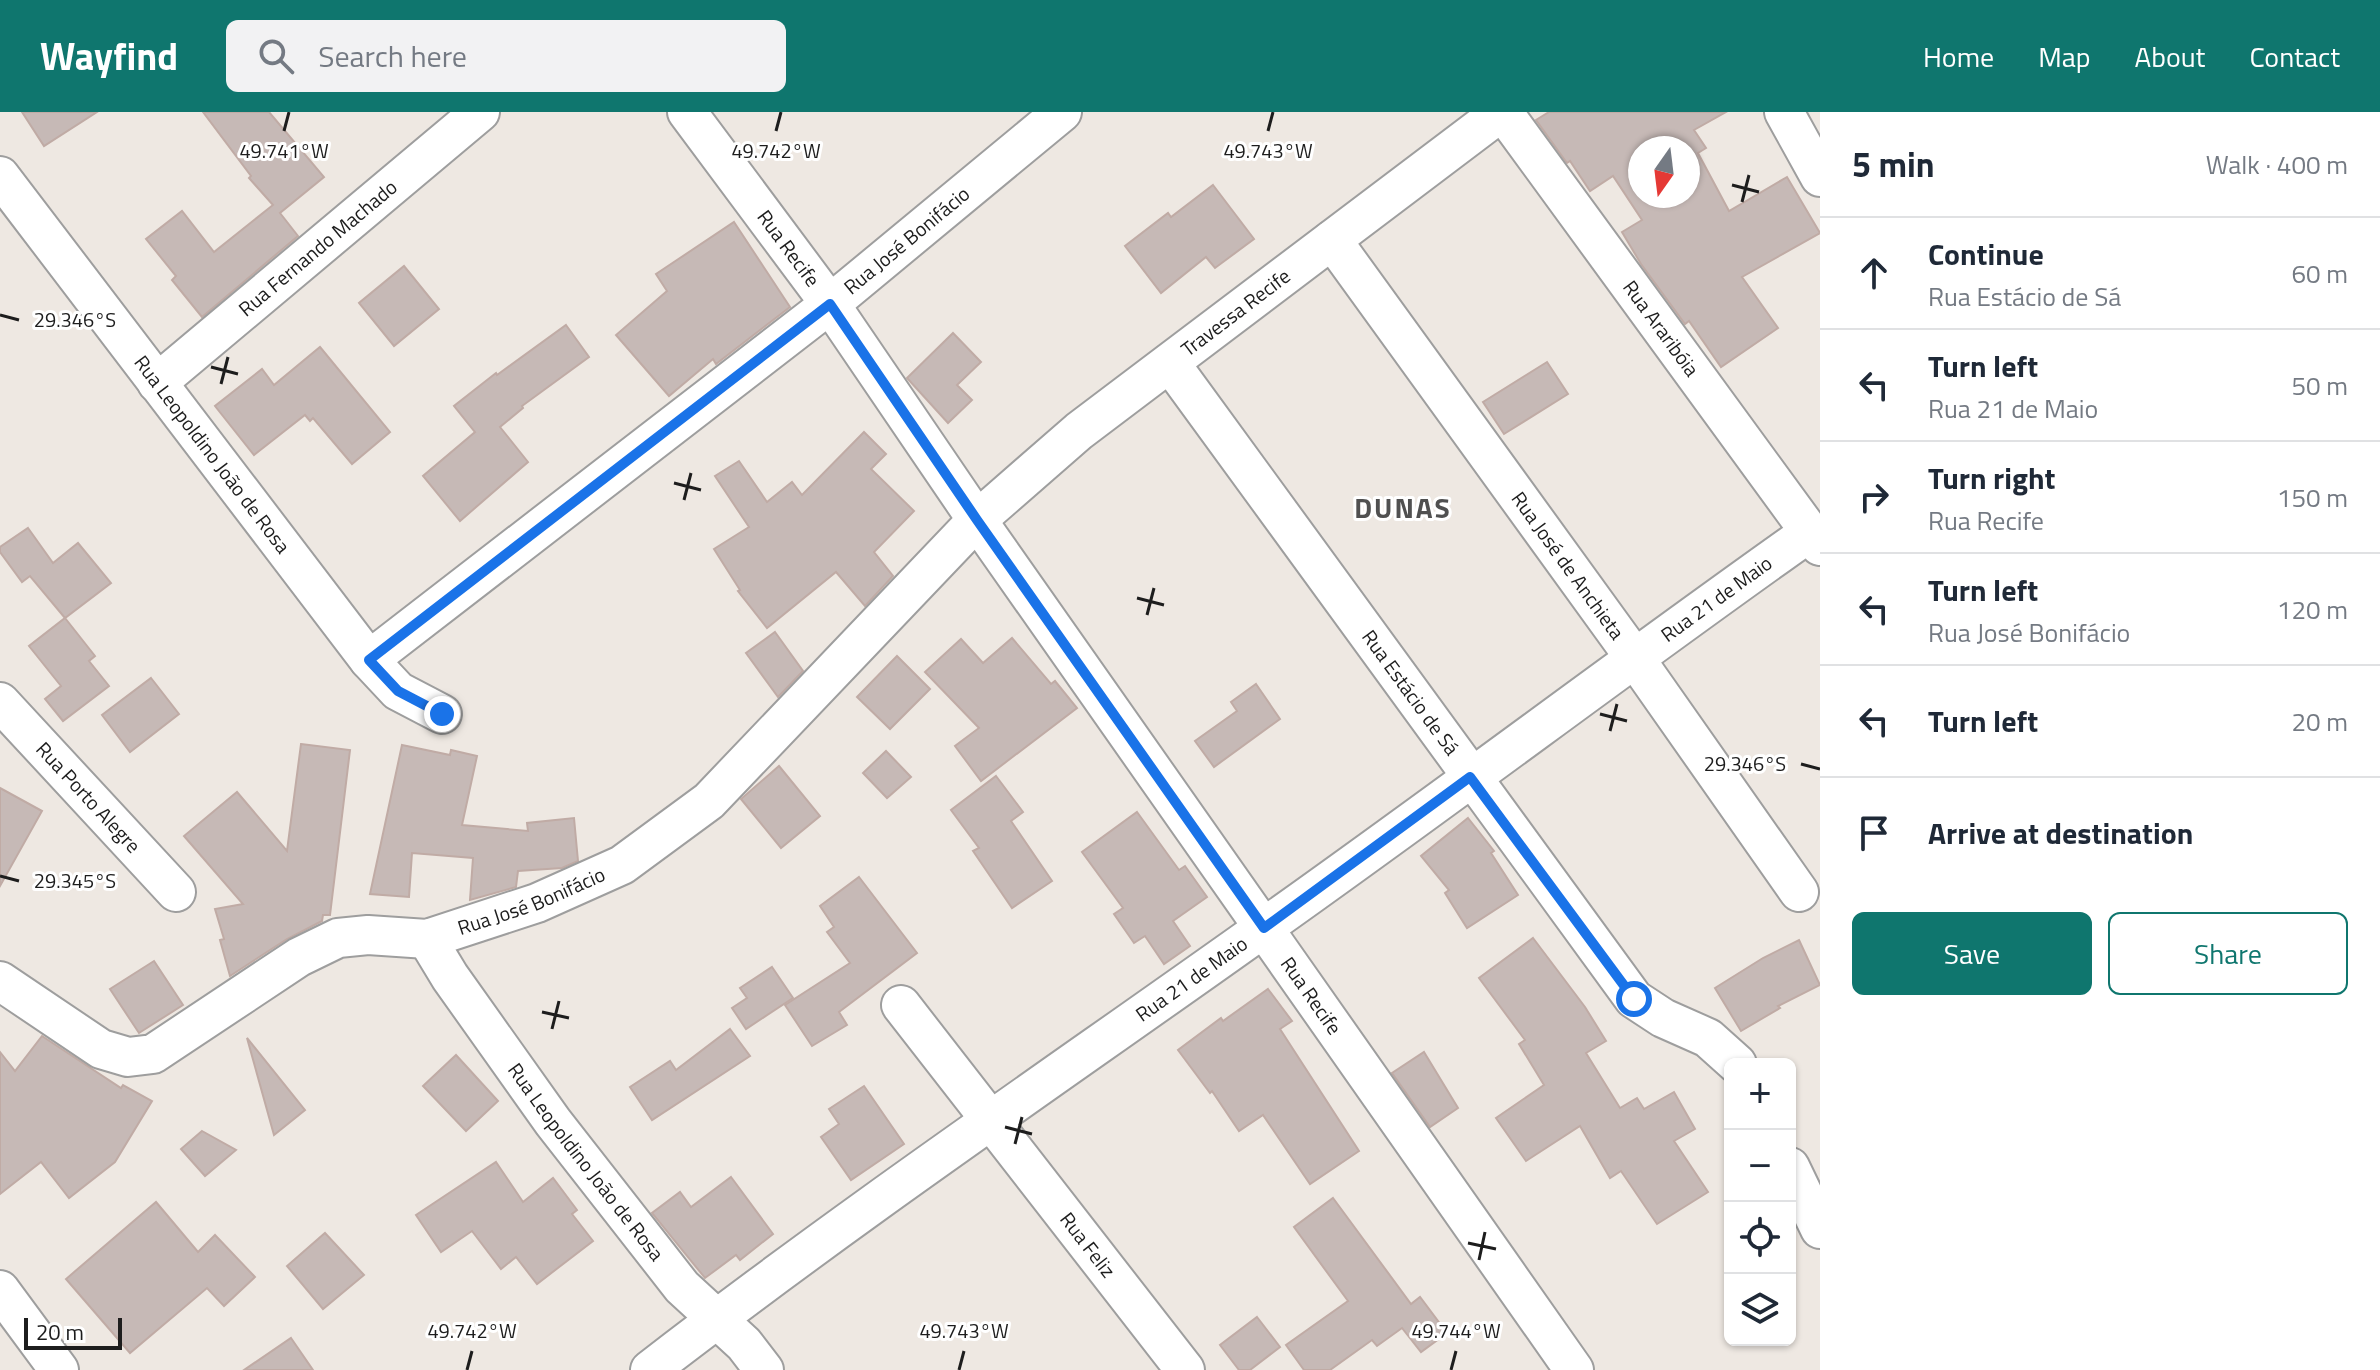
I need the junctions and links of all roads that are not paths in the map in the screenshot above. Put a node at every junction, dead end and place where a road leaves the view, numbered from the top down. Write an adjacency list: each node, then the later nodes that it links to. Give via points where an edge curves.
1 (480, 112): 11 (street, Rua Fernando Machado)
2 (687, 112): 9 (street, Rua Recife)
3 (1062, 112): 9 (street, Rua José Bonifácio)
4 (1502, 112): 8 (street, Travessa Recife); 13 (street, Rua Araribóia)
5 (1784, 112): 7 (street)
6 (0, 176): 11 (street, Rua Leopoldino João de Rosa)
7 (1820, 177)
8 (1332, 240): 10 (street, Travessa Recife); 14 (street, Rua José de Anchieta)
9 (830, 304): 12 (street, Rua Recife); 15 (street, Rua José Bonifácio)
10 (1170, 363): 12 (street, Travessa Recife, via 1079,431); 18 (street, Rua Estácio de Sá)
11 (157, 383): 15 (street, Rua Leopoldino João de Rosa)
12 (977, 520): 21 (street, Rua Recife); 22 (street, Rua José Bonifácio, via 709,801 622,865 537,903)
13 (1815, 539): 14 (street, Rua 21 de Maio)
14 (1634, 657): 18 (street, Rua 21 de Maio); 20 (street, Rua José de Anchieta)
15 (369, 660): 17 (street, Rua Leopoldino João de Rosa, via 398,691)
16 (0, 702): 19 (street, Rua Porto Alegre)
17 (442, 714)
18 (1470, 777): 21 (street, Rua 21 de Maio); 25 (street, Rua Estácio de Sá, via 1634,999 1708,1038)
19 (176, 892)
20 (1799, 892)
21 (1264, 928): 26 (street, Rua 21 de Maio); 35 (street, Rua Recife)
22 (427, 939): 23 (street, Rua José Bonifácio, via 338,938 299,957 153,1054 128,1057 101,1049); 30 (street, Rua Leopoldino João de Rosa, via 553,1122 682,1287)
23 (0, 981)
24 (901, 1005): 26 (street, Rua Feliz)
25 (1730, 1058)
26 (991, 1118): 30 (street, Rua 21 de Maio); 34 (street, Rua Feliz)
27 (1796, 1179): 28 (street)
28 (1820, 1229)
29 (0, 1290): 31 (street)
30 (716, 1319): 32 (street, Rua 21 de Maio); 33 (street, Rua Leopoldino João de Rosa)
31 (59, 1370)
32 (650, 1370)
33 (764, 1370)
34 (1185, 1370)
35 (1574, 1370)

